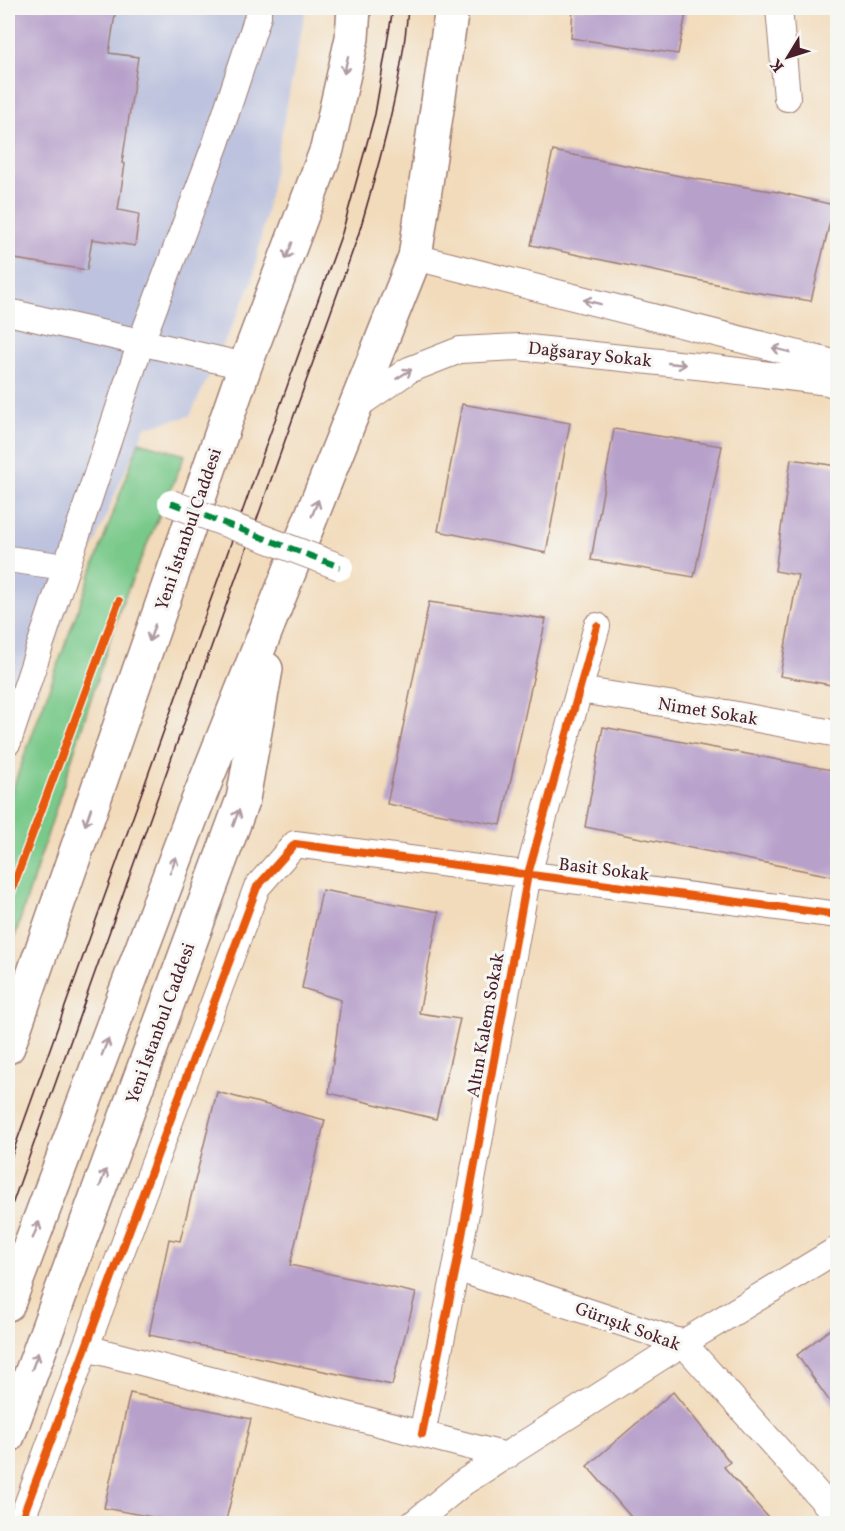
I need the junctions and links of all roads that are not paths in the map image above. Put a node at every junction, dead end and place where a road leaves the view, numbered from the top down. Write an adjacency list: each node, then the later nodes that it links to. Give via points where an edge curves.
1 (258, 8): 8 (street, via 216,143)
2 (354, 8): 10 (main road, Yeni İstanbul Caddesi, one-way to 10, via 352,38 327,149)
3 (452, 8): 6 (main road, Yeni İstanbul Caddesi)
4 (779, 8): 5 (street)
5 (787, 98)
6 (415, 257): 9 (street, one-way to 6); 12 (main road, Yeni İstanbul Caddesi)
7 (8, 312): 8 (street)
8 (141, 342): 10 (street); 15 (street)
9 (837, 362)
10 (245, 366): 24 (main road, Yeni İstanbul Caddesi, one-way to 24)
11 (837, 386): 12 (street, Dağsaray Sokak, one-way to 11, via 409,370 460,350 519,347 717,368)
12 (355, 407): 17 (main road, Yeni İstanbul Caddesi, one-way to 12)
13 (171, 503): 16 (street, bridge)
14 (8, 558): 15 (street)
15 (66, 567): 21 (street)
16 (340, 567)
17 (278, 600): 27 (main road, Yeni İstanbul Caddesi, one-way to 17, via 191,818); 31 (main road, Yeni İstanbul Caddesi, one-way to 17, via 243,800)
18 (597, 626): 19 (street, Altın Kalem Sokak)
19 (579, 690): 20 (street, Nimet Sokak); 22 (street, Altın Kalem Sokak)
20 (837, 734)
21 (8, 742)
22 (528, 874): 23 (street, Basit Sokak); 26 (street, Altın Kalem Sokak); 29 (street, Basit Sokak, via 295,844 257,888)
23 (837, 915)
24 (8, 1047)
25 (837, 1250): 28 (street)
26 (456, 1268): 28 (street, Gürışık Sokak); 30 (street, Altın Kalem Sokak)
27 (8, 1304)
28 (683, 1343): 32 (street); 33 (street, Gürışık Sokak)
29 (86, 1348): 30 (street); 34 (street)
30 (422, 1434): 32 (street)
31 (8, 1436)
32 (507, 1456): 35 (street, via 464,1482)
33 (837, 1517)
34 (20, 1524)
35 (413, 1524)

